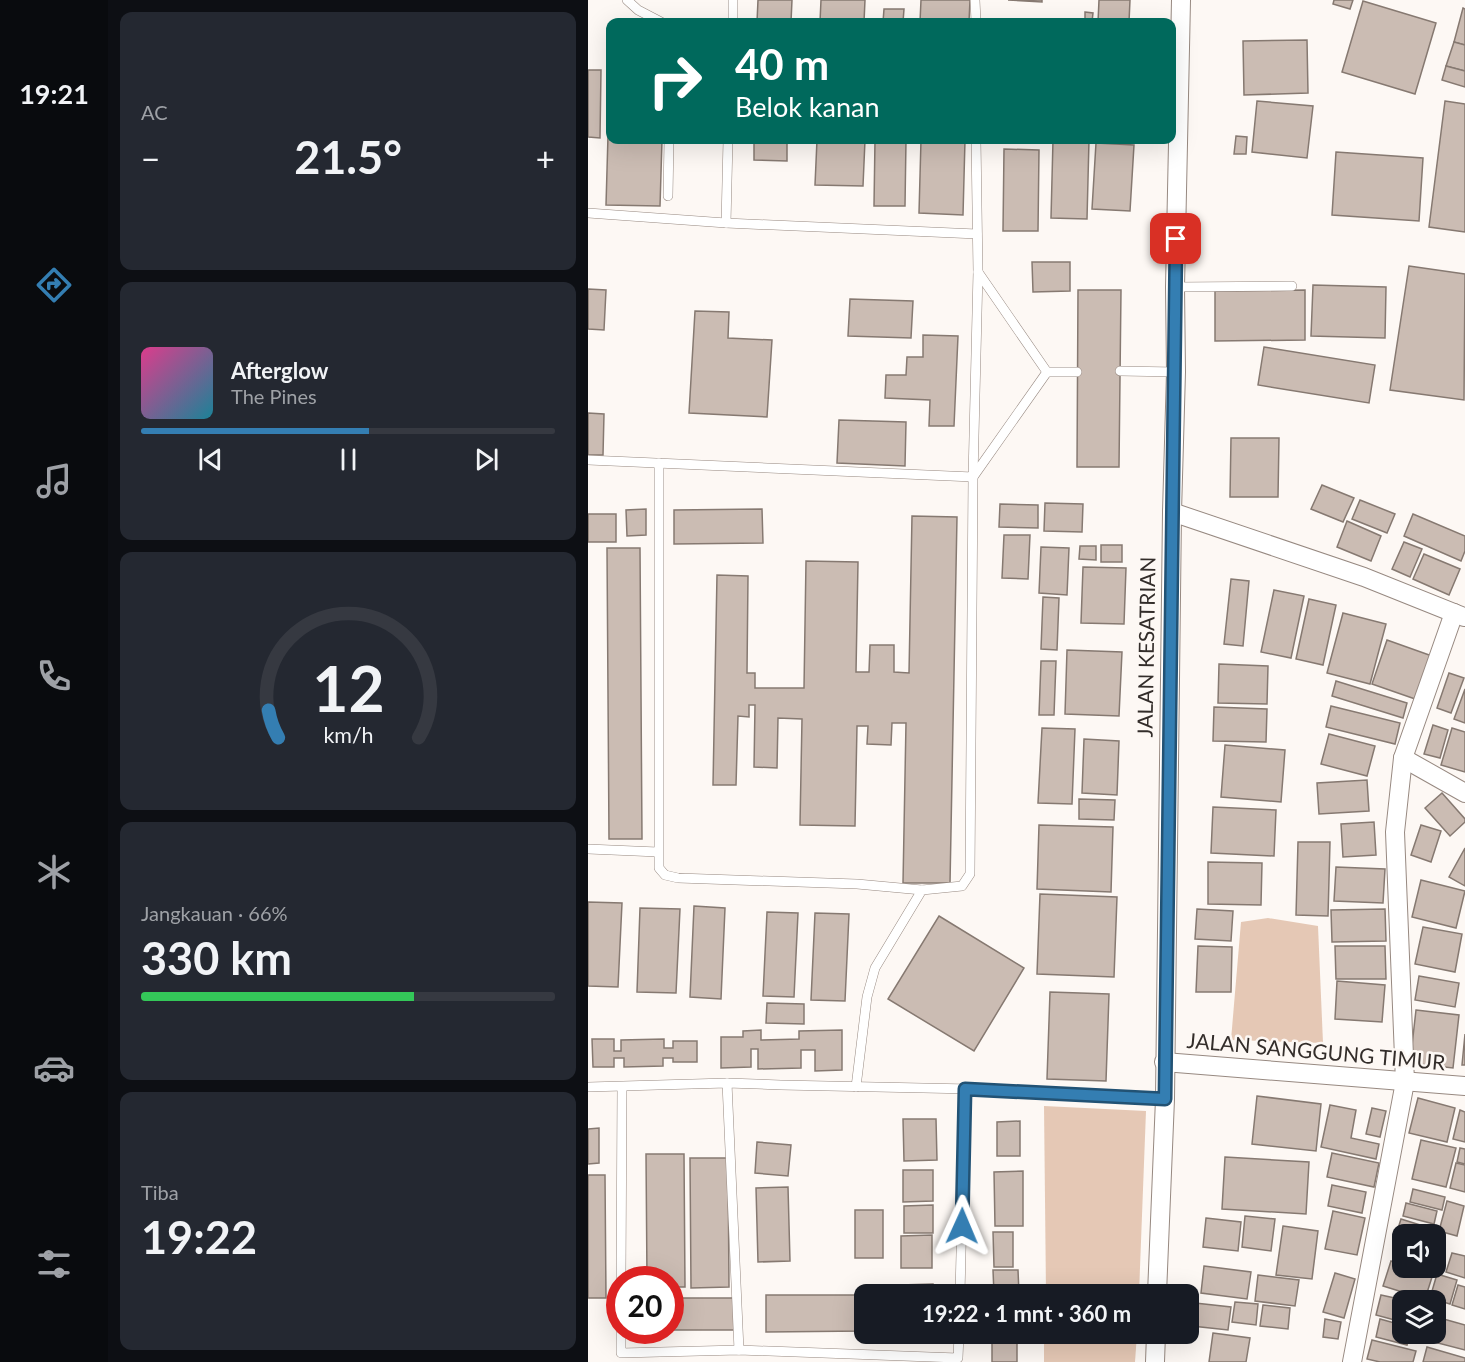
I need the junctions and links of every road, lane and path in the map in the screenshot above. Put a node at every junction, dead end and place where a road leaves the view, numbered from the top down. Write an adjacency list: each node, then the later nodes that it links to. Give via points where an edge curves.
1 (627, 0): 5 (lane)
2 (733, 0): 6 (lane)
3 (975, 0): 7 (lane)
4 (1181, 0): 17 (street, JALAN KESATRIAN)
5 (653, 18)
6 (732, 18)
7 (976, 18)
8 (669, 144): 11 (lane)
9 (729, 144): 13 (lane)
10 (976, 144): 14 (lane)
11 (668, 196)
12 (588, 213): 13 (lane)
13 (726, 223): 14 (lane)
14 (977, 234): 15 (lane)
15 (978, 272): 19 (lane); 24 (lane)
16 (1292, 286): 17 (lane)
17 (1175, 287): 21 (street, JALAN KESATRIAN)
18 (1120, 371): 21 (lane)
19 (1047, 372): 20 (lane); 24 (lane)
20 (1077, 372)
21 (1176, 372): 25 (street, JALAN KESATRIAN)
22 (588, 460): 23 (lane)
23 (659, 463): 24 (lane); 30 (lane)
24 (974, 477): 31 (lane, via 970,873 962,886)
25 (1172, 512): 26 (street, via 1364,577); 32 (street, JALAN KESATRIAN)
26 (1460, 615): 27 (street)
27 (1403, 758): 28 (street); 33 (street, via 1395,832)
28 (1465, 793)
29 (588, 849): 30 (lane)
30 (658, 852): 31 (lane, via 659,868 665,875 678,878)
31 (922, 890): 38 (lane, via 875,968 867,998)
32 (1164, 1062): 33 (street, JALAN SANGGUNG TIMUR); 40 (street, JALAN KESATRIAN)
33 (1405, 1082): 35 (street, JALAN SANGGUNG TIMUR); 50 (street)
34 (727, 1083): 37 (lane); 38 (lane); 47 (lane)
35 (1465, 1086)
36 (588, 1087): 37 (lane)
37 (622, 1087): 41 (lane)
38 (856, 1087): 39 (lane)
39 (965, 1089): 40 (lane); 42 (lane)
40 (1165, 1099): 43 (street, JALAN KESATRIAN)
41 (621, 1266)
42 (960, 1284)
43 (1157, 1284)
44 (621, 1344): 47 (lane, via 621,1353)
45 (958, 1344): 48 (lane)
46 (1156, 1344): 49 (street)
47 (739, 1350): 48 (lane)
48 (957, 1360)
49 (1155, 1362)
50 (1352, 1362)

